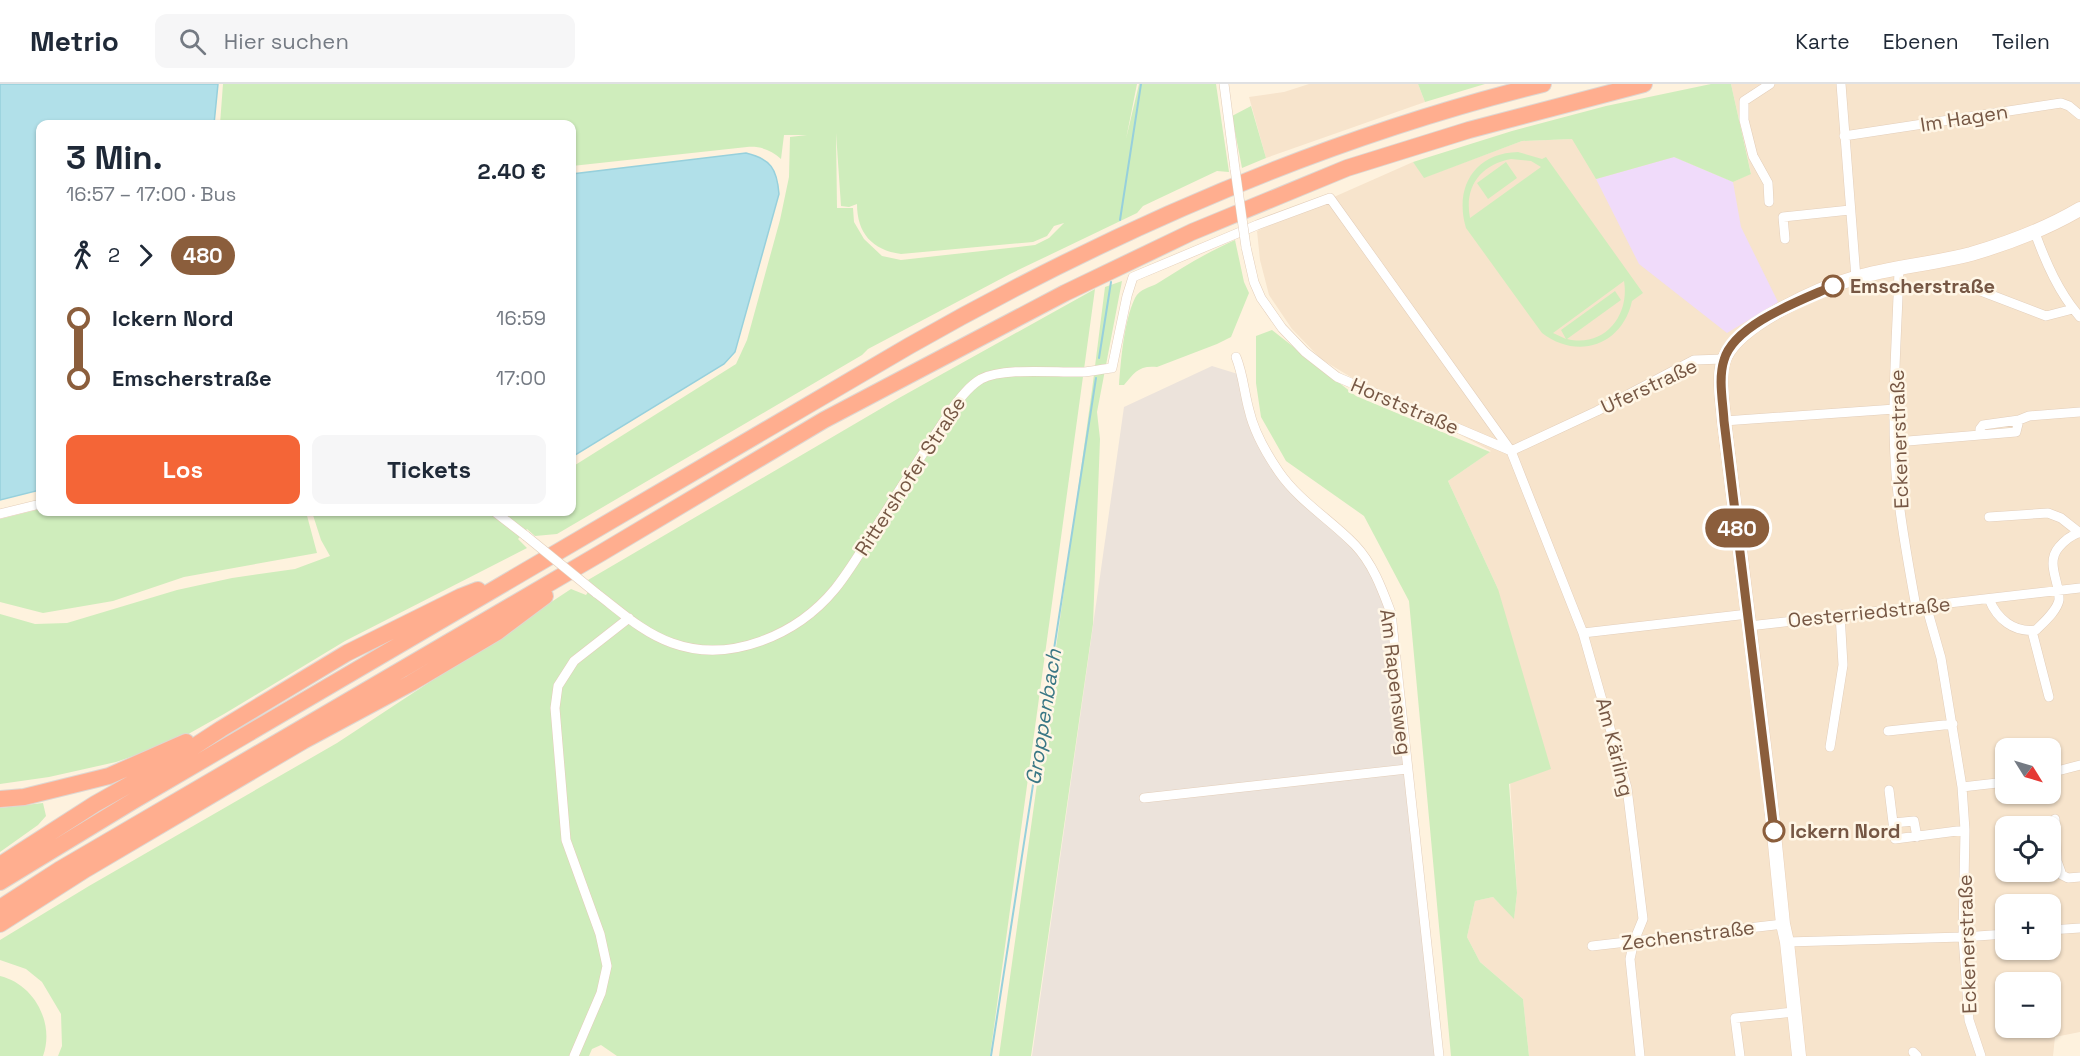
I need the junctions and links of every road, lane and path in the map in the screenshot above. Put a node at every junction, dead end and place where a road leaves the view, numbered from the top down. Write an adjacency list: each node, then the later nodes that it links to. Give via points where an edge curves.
1 (1224, 84): 25 (street, Horststraße, bridge, via 1246,246 1254,282 1272,315 1305,352 1337,377)
2 (1543, 84): 32 (highway, via 1393,129 1263,176 1183,208 1027,281)
3 (1644, 84): 31 (highway, via 1469,130 1347,168 1192,232 834,415)
4 (1770, 84): 8 (street, via 1744,101 1744,120 1753,156 1768,183)
5 (1841, 84): 7 (street)
6 (2080, 115): 7 (street, Im Hagen, via 2061,103)
7 (1844, 136): 10 (street)
8 (1769, 202)
9 (2080, 209): 12 (main road, Uferstraße)
10 (1850, 210): 13 (street, via 1783,217); 15 (street)
11 (1345, 218): 25 (street, Horststraße); 38 (street, Rittershofer Straße, via 1330,198 1133,277 1112,368 992,375 974,384 961,395 833,591 802,620 756,643 723,650 672,643)
12 (2035, 233): 14 (main road, Uferstraße, via 1971,254); 17 (street, via 2047,266)
13 (1785, 239)
14 (1899, 269): 15 (main road, Uferstraße); 21 (street, Eckenerstraße)
15 (1856, 278): 20 (main road, Uferstraße, via 1756,324 1738,338)
16 (1965, 285): 17 (street, via 2046,316)
17 (2073, 309): 18 (street)
18 (2080, 317)
19 (1236, 357): 48 (street, Am Rapensweg, via 1249,412 1261,443 1280,474 1356,546 1373,568 1384,594 1391,614)
20 (1724, 359): 23 (main road); 25 (street, Uferstraße, via 1694,360)
21 (1895, 409): 23 (street); 24 (street, Eckenerstraße)
22 (2080, 412): 24 (street, via 1983,425 1980,435)
23 (1724, 421): 39 (main road)
24 (1896, 442): 36 (street, Eckenerstraße, via 1907,556)
25 (1511, 451): 41 (street, Am Kärling)
26 (36, 505): 27 (street)
27 (0, 514)
28 (500, 516): 38 (street, Rittershofer Straße, bridge)
29 (1989, 517): 30 (street, via 2048,513)
30 (2079, 533): 34 (street, via 2069,536 2054,553 2052,564)
31 (601, 553): 62 (highway); 63 (highway, via 497,632 303,741)
32 (515, 577): 44 (highway, via 460,597 346,653); 61 (highway)
33 (2080, 588): 34 (street, Oesterriedstraße)
34 (2058, 591): 35 (street, Oesterriedstraße); 40 (street, via 2056,608)
35 (1989, 599): 36 (street, Oesterriedstraße); 40 (street, via 2008,624 2020,631)
36 (1921, 606): 37 (street, Oesterriedstraße); 43 (street, Eckenerstraße, via 1941,658)
37 (1840, 614): 39 (street, Oesterriedstraße); 46 (street, via 1843,665)
38 (629, 618): 73 (street, via 574,661 558,686 555,708 566,840 600,934 607,966 601,993)
39 (1748, 620): 41 (street, Oesterriedstraße); 64 (main road)
40 (2032, 631): 42 (street)
41 (1583, 633): 69 (street, Am Kärling, via 1627,788 1643,919)
42 (2049, 697)
43 (1953, 724): 45 (street); 51 (street, Eckenerstraße)
44 (221, 729): 54 (highway, via 109,776); 58 (highway)
45 (1887, 731)
46 (1830, 747)
47 (2080, 765): 49 (street)
48 (1407, 769): 53 (street, Am Rapensweg); 74 (street, Am Rapensweg)
49 (2061, 770)
50 (1995, 783): 51 (street)
51 (1962, 787): 56 (street, Eckenerstraße)
52 (1888, 790): 55 (street)
53 (1144, 798)
54 (0, 799)
55 (1893, 822): 57 (street, via 1914,820); 57 (street, via 1895,839)
56 (1965, 830): 57 (street); 68 (street, Eckenerstraße)
57 (1917, 837)
58 (0, 865)
59 (2061, 872): 60 (street, via 2068,878)
60 (2080, 877)
61 (0, 882)
62 (0, 908)
63 (0, 924)
64 (1783, 924): 69 (street, Zechenstraße); 70 (main road)
65 (2080, 928): 66 (street)
66 (2061, 929)
67 (1995, 935): 68 (street)
68 (1963, 937): 70 (street); 78 (street, Eckenerstraße, via 1969,1020)
69 (1634, 941): 71 (street, Zechenstraße); 75 (street, Am Kärling, via 1630,959)
70 (1787, 942): 72 (main road)
71 (1592, 946)
72 (1794, 1012): 76 (street, via 1735,1018); 77 (main road)
73 (574, 1056)
74 (1439, 1056)
75 (1640, 1056)
76 (1740, 1056)
77 (1799, 1056)
78 (1981, 1056)

